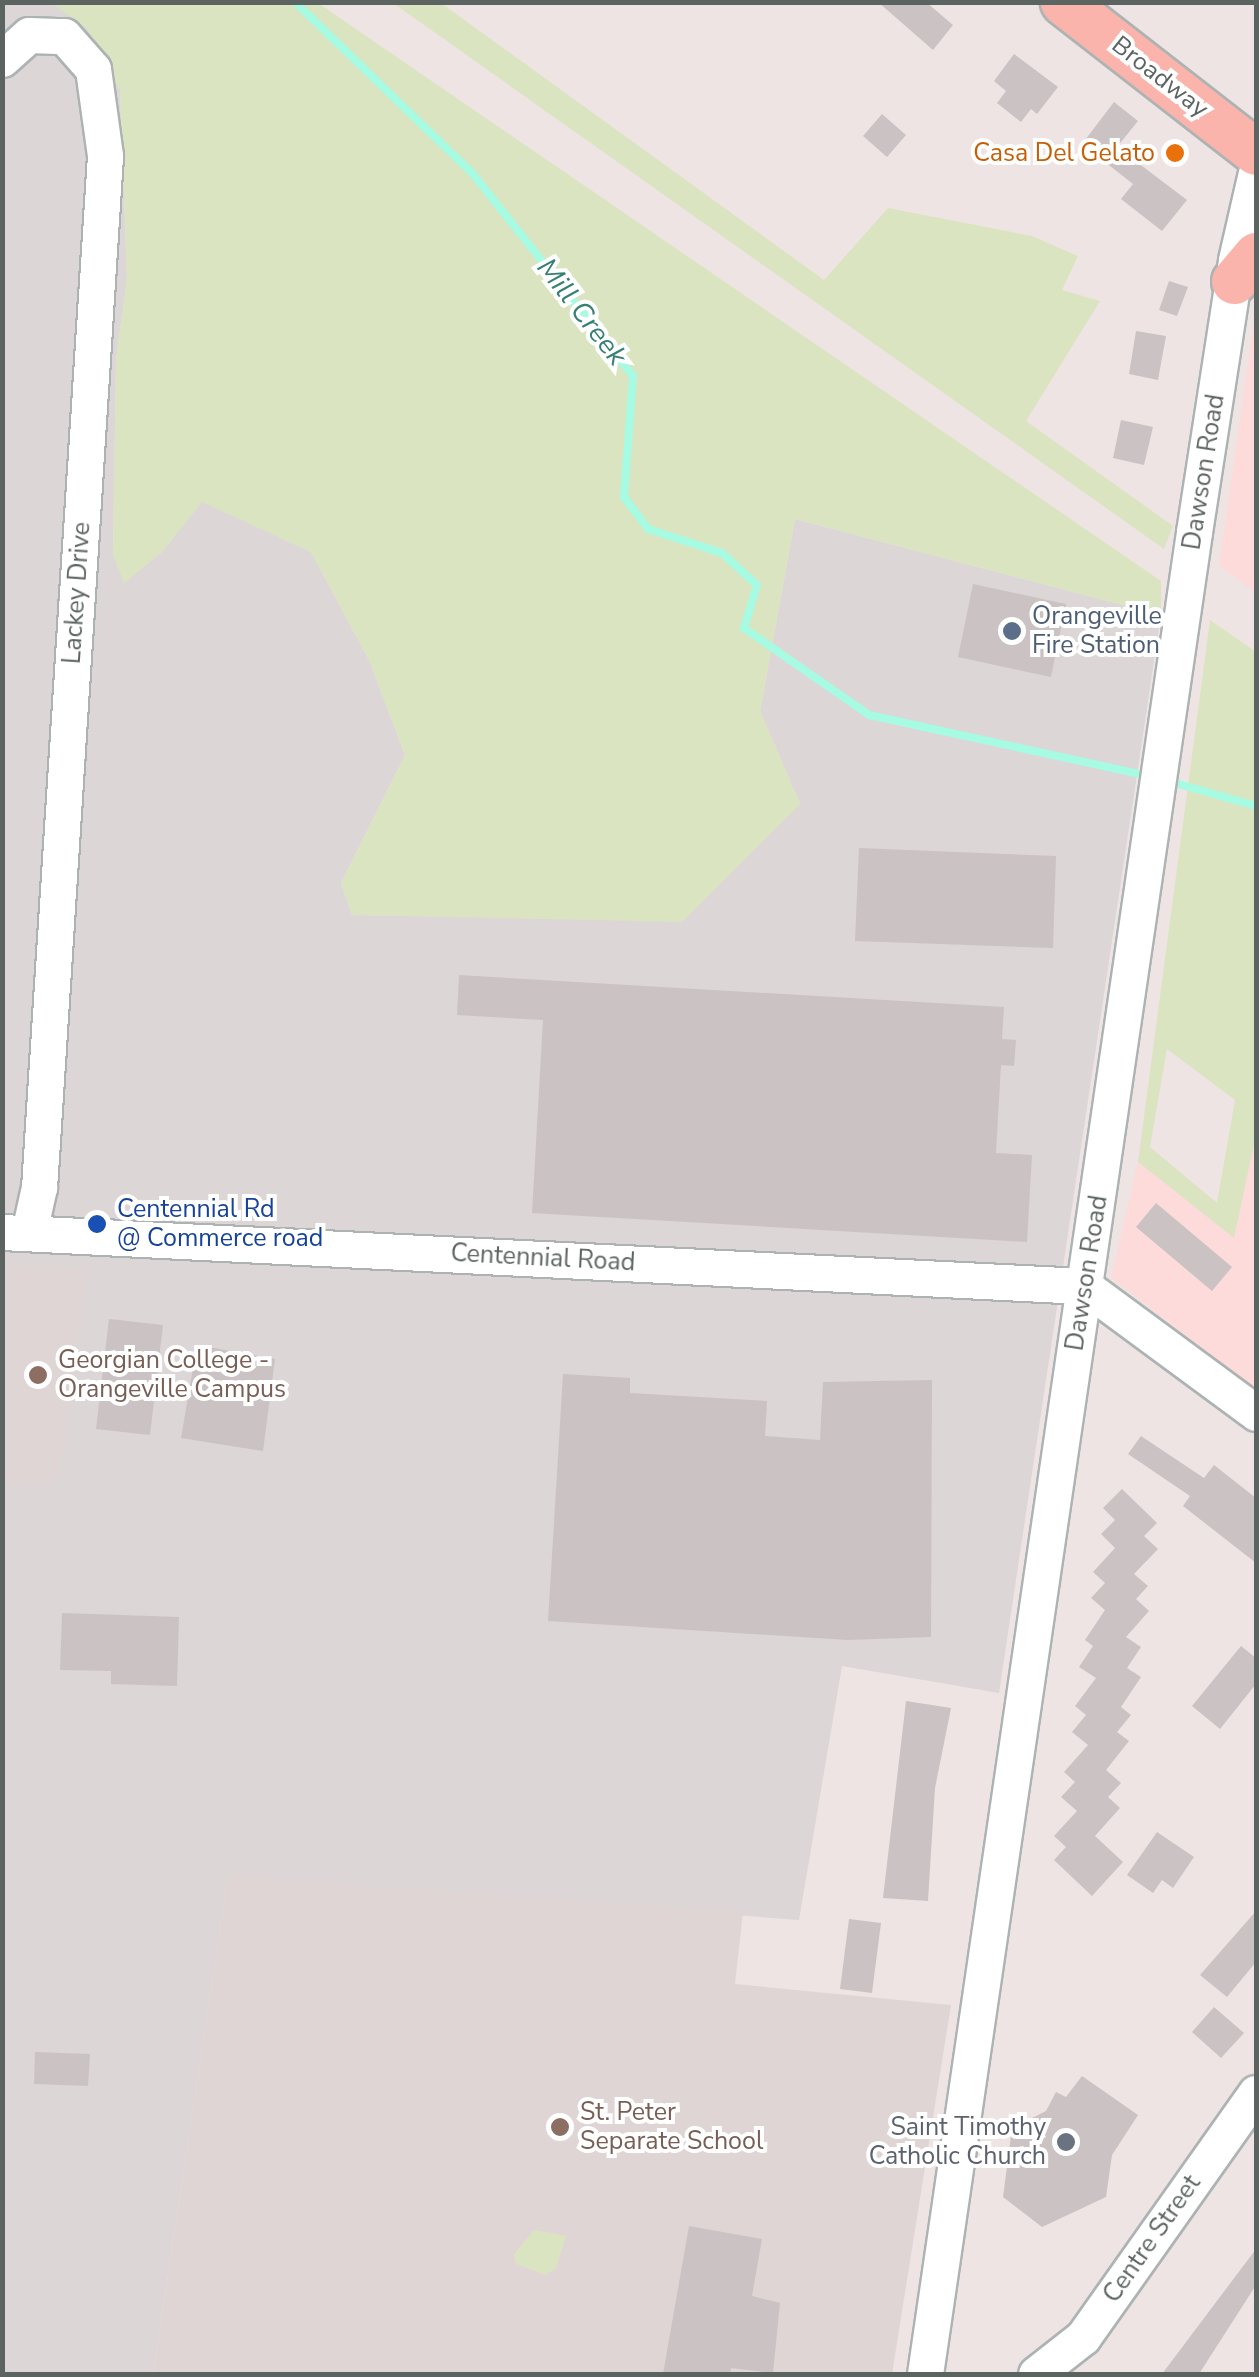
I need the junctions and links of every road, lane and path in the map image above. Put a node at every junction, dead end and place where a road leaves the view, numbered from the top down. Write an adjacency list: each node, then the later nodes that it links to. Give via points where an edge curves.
1 (1063, 2): 3 (main road, Broadway)
2 (2, 60): 6 (street, Lackey Drive, via 29,34 64,36 93,69 106,156 38,1188)
3 (1256, 152)
4 (1256, 173): 5 (street, Dawson Road)
5 (1245, 268): 7 (street, Dawson Road, via 1163,746)
6 (16, 1232): 7 (street, Centennial Road)
7 (1084, 1286): 8 (street); 10 (street, Dawson Road)
8 (1256, 1413)
9 (1256, 2093): 11 (street, Centre Street, via 1083,2337)
10 (925, 2374)
11 (1036, 2374)

